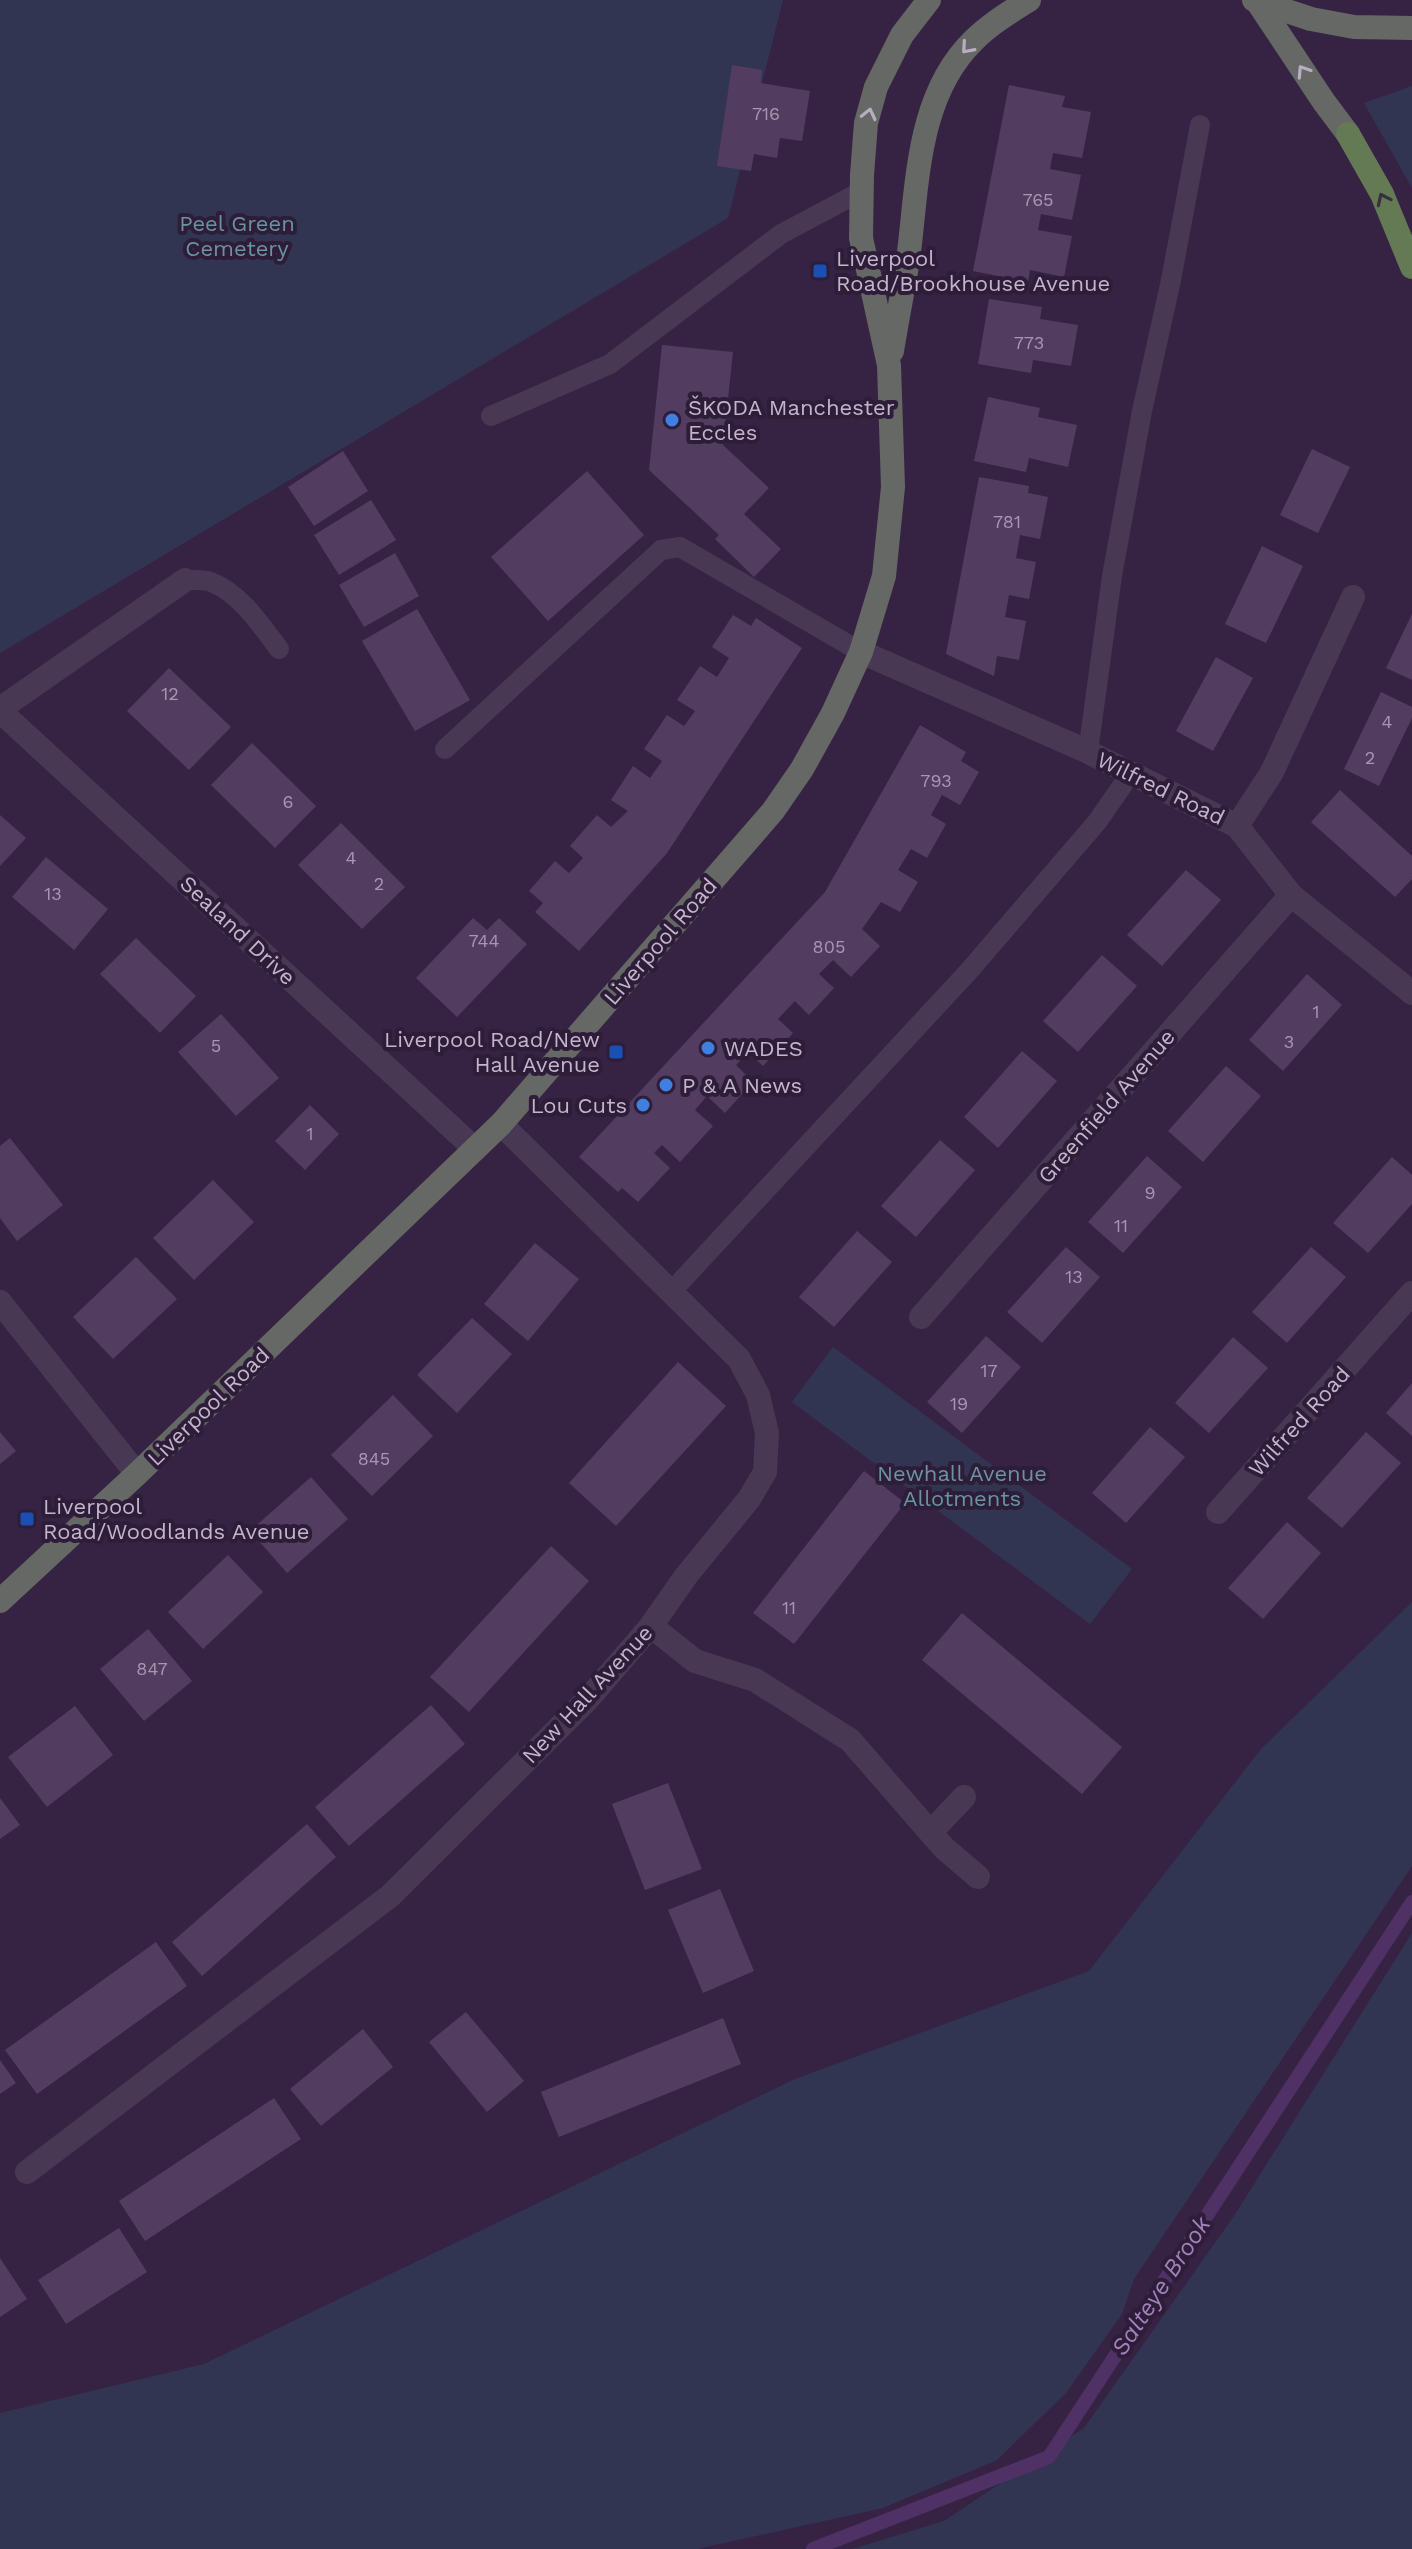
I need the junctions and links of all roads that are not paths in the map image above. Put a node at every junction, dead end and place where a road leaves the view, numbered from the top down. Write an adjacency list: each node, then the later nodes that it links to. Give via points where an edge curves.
1 (929, 0): 6 (highway, Liverpool Road, one-way to 1, via 866,123 876,87 902,35)
2 (1029, 0): 8 (highway, Liverpool Road, one-way to 8, via 972,40 935,96 922,144)
3 (1255, 0): 4 (highway, via 1325,22); 7 (highway, one-way to 3, via 1382,194 1348,134)
4 (1412, 28)
5 (1200, 125): 16 (lane, via 1112,576)
6 (862, 191): 8 (highway, Liverpool Road, via 861,238); 9 (lane, via 781,234 610,364)
7 (1412, 267)
8 (889, 365): 13 (highway, Liverpool Road, via 893,487 884,576)
9 (491, 416)
10 (185, 580): 12 (lane, via 208,580 228,591); 14 (street)
11 (1353, 597): 18 (street, via 1272,772)
12 (279, 649)
13 (861, 652): 15 (lane, via 680,547 661,550); 16 (street, Wilfred Road); 21 (highway, Liverpool Road, via 833,713 773,811)
14 (0, 710): 22 (street, Sealand Drive)
15 (445, 749)
16 (1088, 752): 17 (street, Wilfred Road)
17 (1131, 773): 18 (street, Wilfred Road); 23 (lane, via 1097,822 968,972)
18 (1237, 826): 19 (street, Wilfred Road)
19 (1291, 895): 20 (street, Wilfred Road); 26 (street, Greenfield Avenue)
20 (1412, 993)
21 (501, 1124): 22 (highway, Liverpool Road); 23 (street, New Hall Avenue)
22 (475, 1149): 27 (highway, Liverpool Road)
23 (671, 1292): 30 (street, New Hall Avenue, via 739,1359 758,1395 767,1446 765,1472 749,1499)
24 (1412, 1293): 28 (street, Wilfred Road)
25 (0, 1302): 27 (street)
26 (921, 1317)
27 (137, 1474): 29 (highway, Liverpool Road)
28 (1218, 1512)
29 (0, 1601)
30 (651, 1626): 32 (street, via 695,1661 755,1680 850,1740); 34 (street, New Hall Avenue, via 588,1699 390,1896)
31 (964, 1797): 32 (street)
32 (931, 1832): 33 (street)
33 (978, 1877)
34 (27, 2172)

